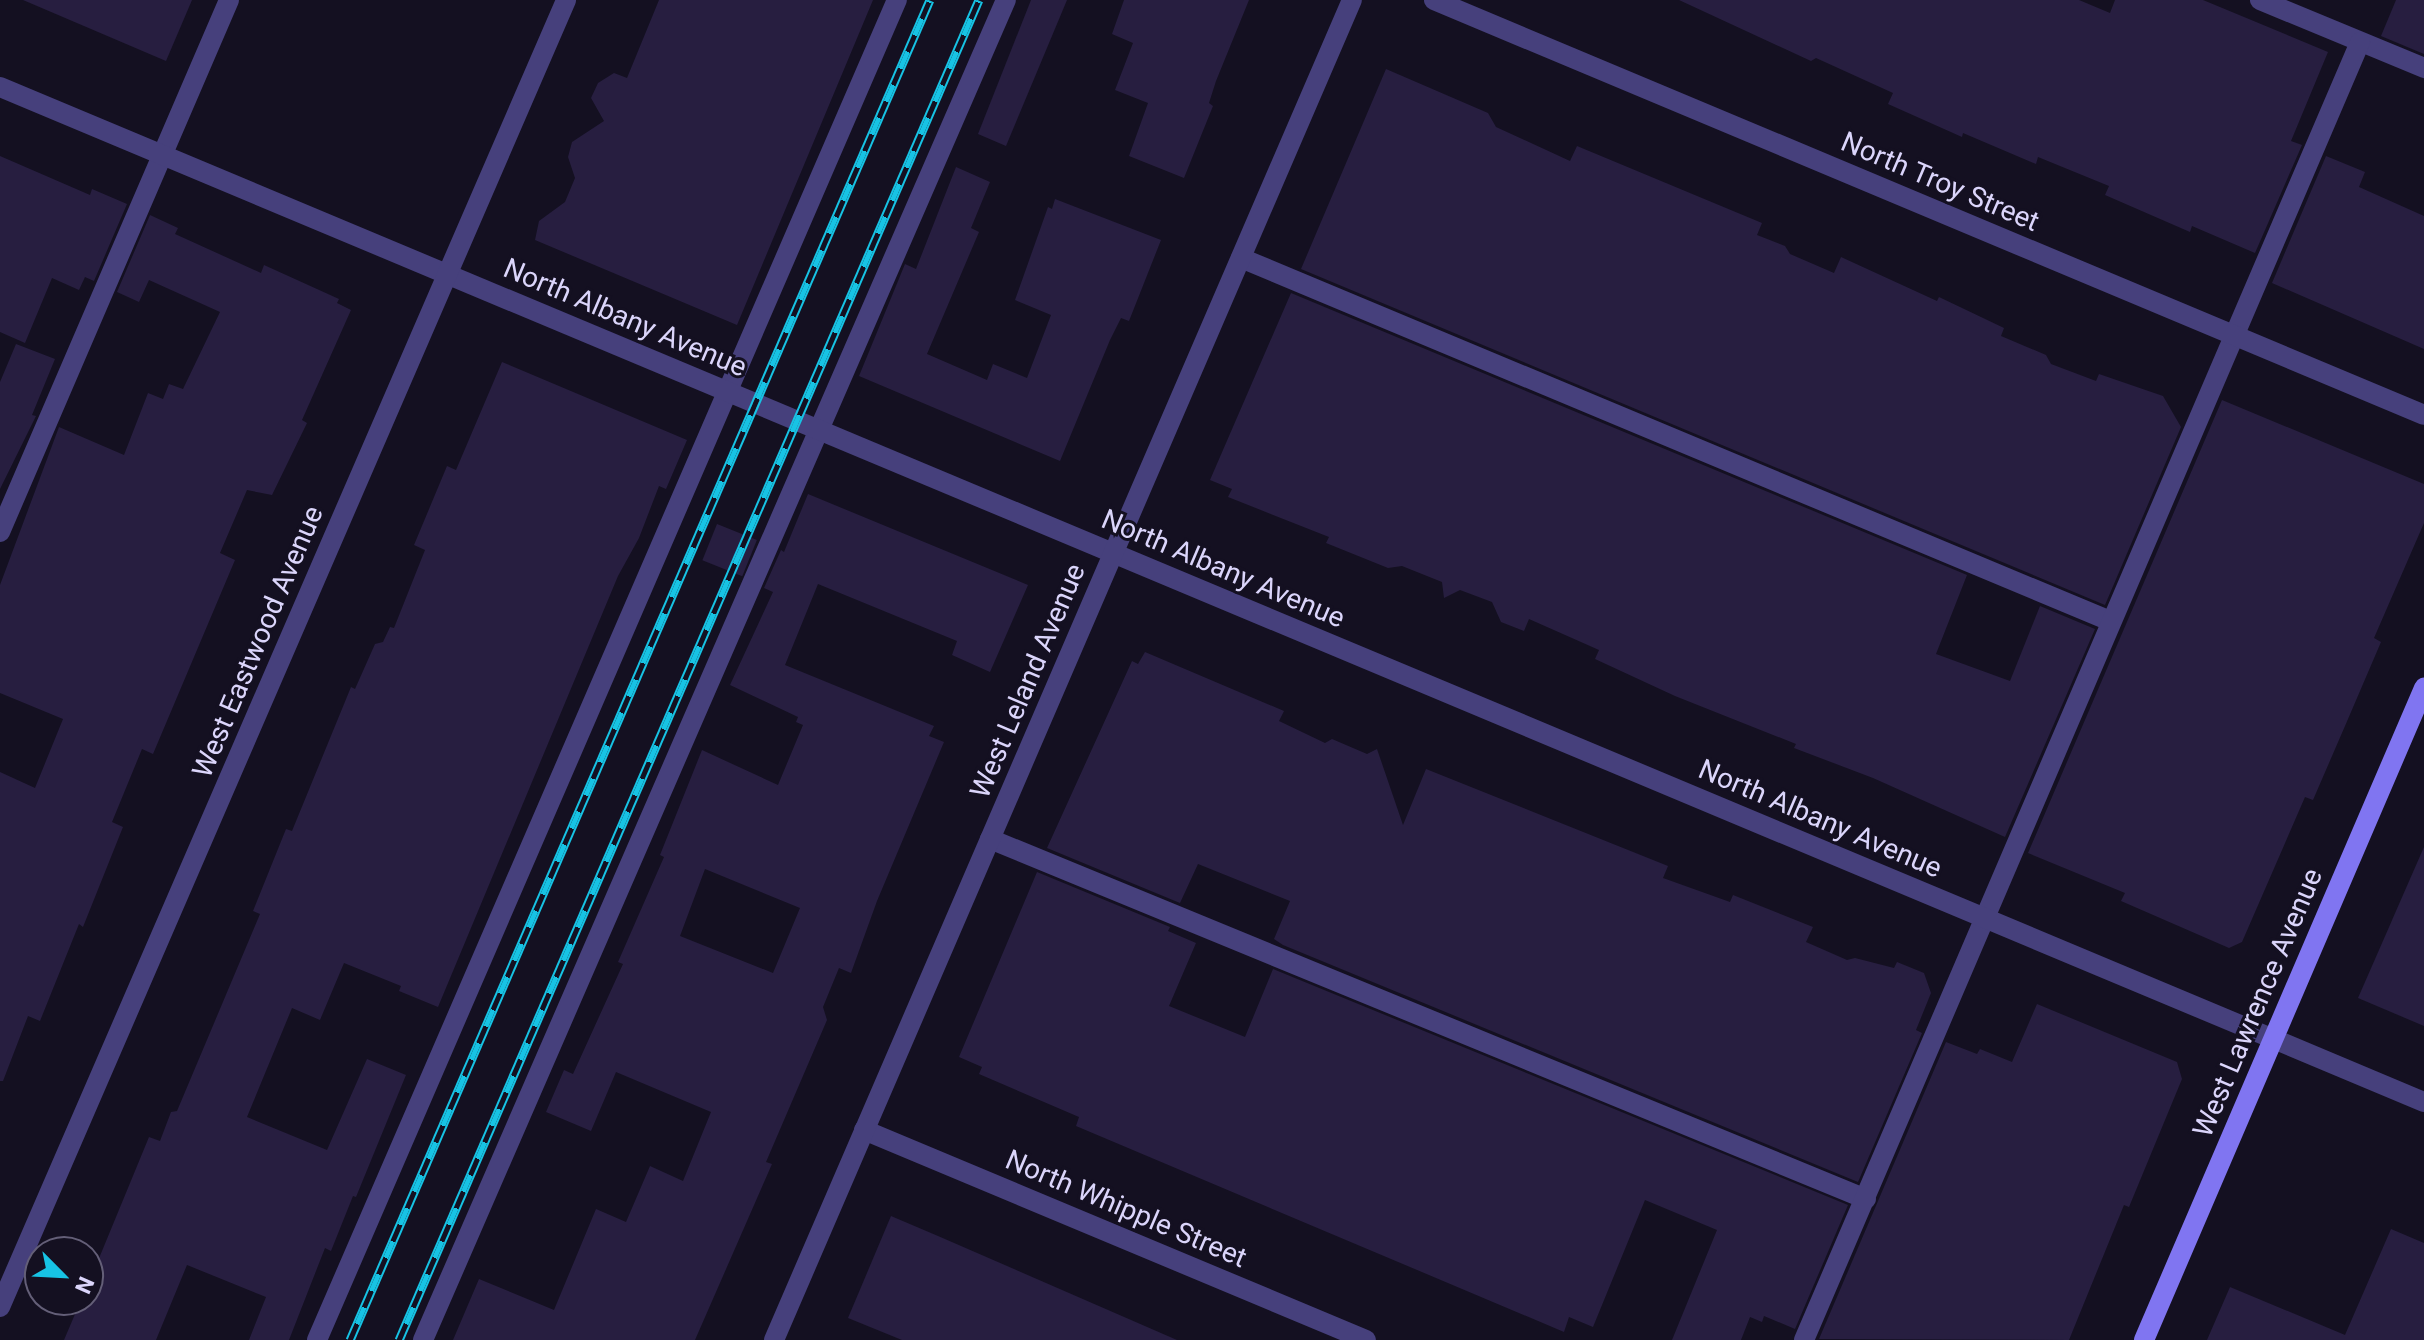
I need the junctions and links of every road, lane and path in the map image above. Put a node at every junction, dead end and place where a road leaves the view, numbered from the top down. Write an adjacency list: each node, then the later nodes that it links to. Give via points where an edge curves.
1 (229, 0): 11 (street)
2 (566, 0): 13 (street, West Eastwood Avenue)
3 (897, 0): 15 (street)
4 (1006, 0): 17 (street)
5 (1352, 0): 12 (street, West Leland Avenue)
6 (1434, 0): 14 (street, North Troy Street)
7 (2260, 0): 8 (street)
8 (2360, 42): 9 (street); 14 (street)
9 (2424, 68)
10 (0, 87): 11 (street, North Albany Avenue)
11 (162, 155): 13 (street, North Albany Avenue); 18 (street)
12 (1241, 258): 19 (street, West Leland Avenue); 20 (street)
13 (448, 275): 15 (street, North Albany Avenue); 28 (street, West Eastwood Avenue)
14 (2235, 336): 16 (street, North Troy Street); 20 (street)
15 (729, 392): 17 (street, North Albany Avenue); 29 (street)
16 (2424, 415)
17 (819, 430): 19 (street, North Albany Avenue); 30 (street)
18 (0, 532)
19 (1113, 553): 22 (street, West Leland Avenue); 23 (street, North Albany Avenue)
20 (2110, 621): 23 (street)
21 (2424, 688): 24 (main road, West Lawrence Avenue)
22 (990, 839): 26 (street, West Leland Avenue); 27 (street)
23 (1986, 919): 24 (street, North Albany Avenue); 27 (street)
24 (2273, 1039): 25 (street, North Albany Avenue); 34 (main road, West Lawrence Avenue)
25 (2424, 1102)
26 (864, 1130): 31 (street, West Leland Avenue); 32 (street, North Whipple Street)
27 (1866, 1199): 33 (street)
28 (0, 1307)
29 (317, 1340)
30 (423, 1340)
31 (774, 1340)
32 (1366, 1340)
33 (1804, 1340)
34 (2144, 1340)

